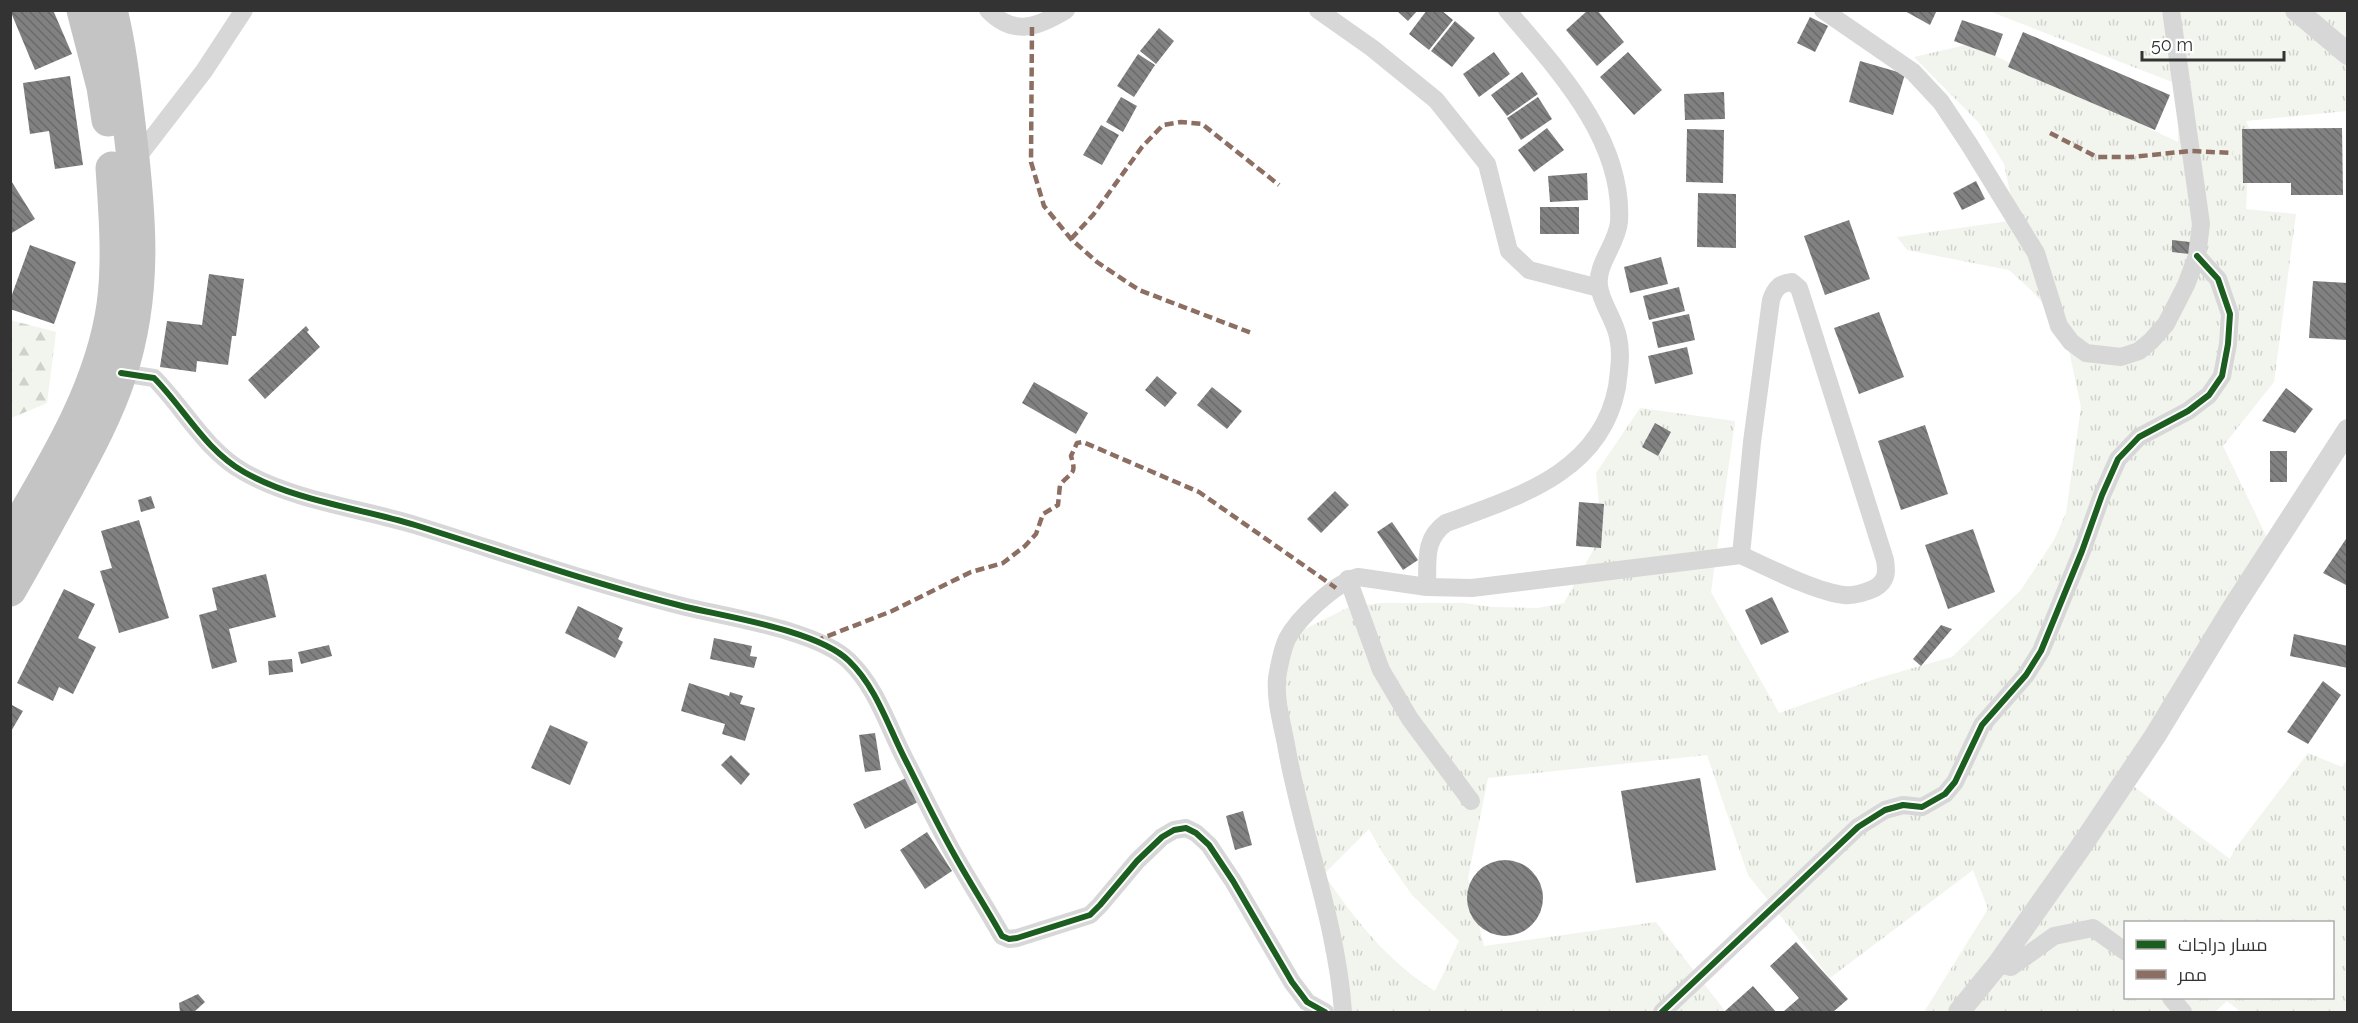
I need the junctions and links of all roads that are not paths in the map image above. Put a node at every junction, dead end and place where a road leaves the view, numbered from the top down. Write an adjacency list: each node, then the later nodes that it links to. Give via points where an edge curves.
1 (83, 10): 17 (highway, via 109,127 116,244 113,303 106,341 90,387)
2 (111, 10): 12 (highway, via 121,56)
3 (244, 10): 12 (street, via 204,71)
4 (988, 10): 5 (street, via 1013,27 1032,27)
5 (1066, 10)
6 (1318, 10): 14 (street, via 1436,100 1480,155 1487,164 1509,251 1529,270)
7 (1507, 10): 14 (street, via 1572,91 1609,157 1619,224 1599,276)
8 (1823, 10): 13 (street, via 1913,72 1941,102 2036,253 2059,326 2086,353 2121,357 2139,351 2151,341 2178,302)
9 (2171, 10): 13 (street, via 2201,224)
10 (2296, 10): 11 (street)
11 (2348, 54)
12 (134, 163): 15 (highway, via 139,290)
13 (2197, 256): 28 (street, via 2218,279 2230,314 2222,376 2209,395 2139,437 2118,459 2041,651 2026,675 1982,725 1955,782 1935,801 1922,807 1903,805 1885,810 1858,827)
14 (1599, 288): 20 (street, via 1618,337 1620,369 1614,403 1600,432 1558,475 1530,491 1436,530 1430,539)
15 (121, 373): 21 (highway, via 88,450); 26 (street, via 154,378 217,452 243,472 277,487 415,525 582,579 744,619 831,646 848,659 873,692 955,856 1002,936 1009,939 1089,915 1162,837 1186,828 1196,833 1233,881 1292,982 1307,1002)
16 (2348, 430): 24 (street, via 2155,736)
17 (10, 539)
18 (1741, 555): 18 (street, via 1845,595 1873,589 1882,583 1887,571 1801,294 1792,282 1777,287 1771,300); 20 (street, via 1472,588)
19 (1348, 579): 20 (street, via 1375,578); 22 (street, via 1382,670 1410,719); 27 (street, via 1294,627 1284,650 1277,695 1295,792 1338,962)
20 (1427, 587)
21 (10, 590)
22 (1471, 801)
23 (2124, 950): 24 (street, via 2094,928 2054,936 2011,967)
24 (1998, 964): 29 (street)
25 (2172, 999): 30 (street)
26 (1325, 1012)
27 (1343, 1012)
28 (1662, 1012)
29 (1959, 1012)
30 (2183, 1012)

